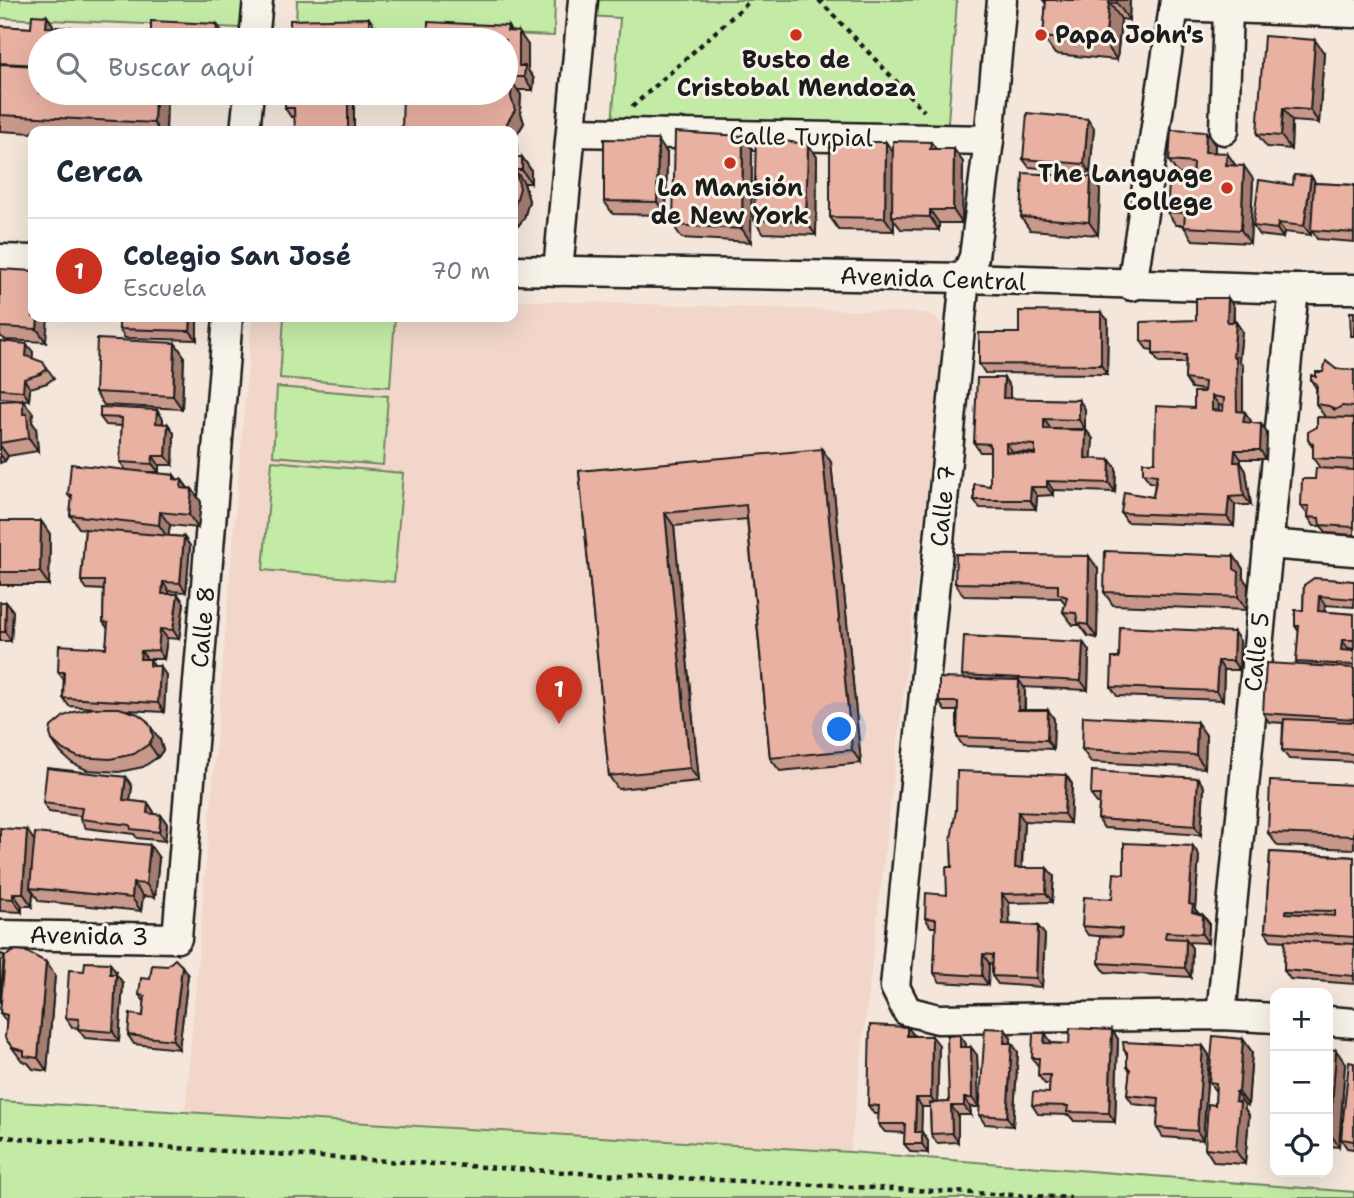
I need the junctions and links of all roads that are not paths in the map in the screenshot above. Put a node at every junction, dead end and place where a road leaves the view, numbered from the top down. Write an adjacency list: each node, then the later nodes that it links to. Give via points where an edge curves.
1 (258, 0): 7 (street)
2 (583, 0): 11 (street)
3 (1002, 0): 12 (street, Calle 7)
4 (1175, 3): 5 (street); 18 (street)
5 (1228, 9): 6 (street); 10 (street)
6 (1354, 13)
7 (255, 28)
8 (248, 105): 9 (street)
9 (246, 126)
10 (1224, 130)
11 (572, 132): 12 (street, Calle Turpial); 16 (street)
12 (989, 140): 17 (street, Calle 7, via 974,257)
13 (0, 259): 14 (street)
14 (28, 260)
15 (518, 270): 16 (street, Avenida Central)
16 (558, 271): 17 (street, Avenida Central)
17 (965, 278): 18 (street, Avenida Central); 26 (street, Calle 7, via 895,988 907,1011 938,1019)
18 (1132, 286): 19 (street, Avenida Central)
19 (1294, 289): 20 (street, Avenida Central); 22 (street, Calle 5)
20 (1354, 289)
21 (229, 322): 25 (street, Calle 8)
22 (1268, 544): 23 (street); 26 (street, Calle 5)
23 (1354, 551)
24 (0, 935): 25 (street, Avenida 3)
25 (177, 938)
26 (1221, 1014): 27 (street)
27 (1270, 1018)
28 (1333, 1021): 29 (street)
29 (1354, 1023)

